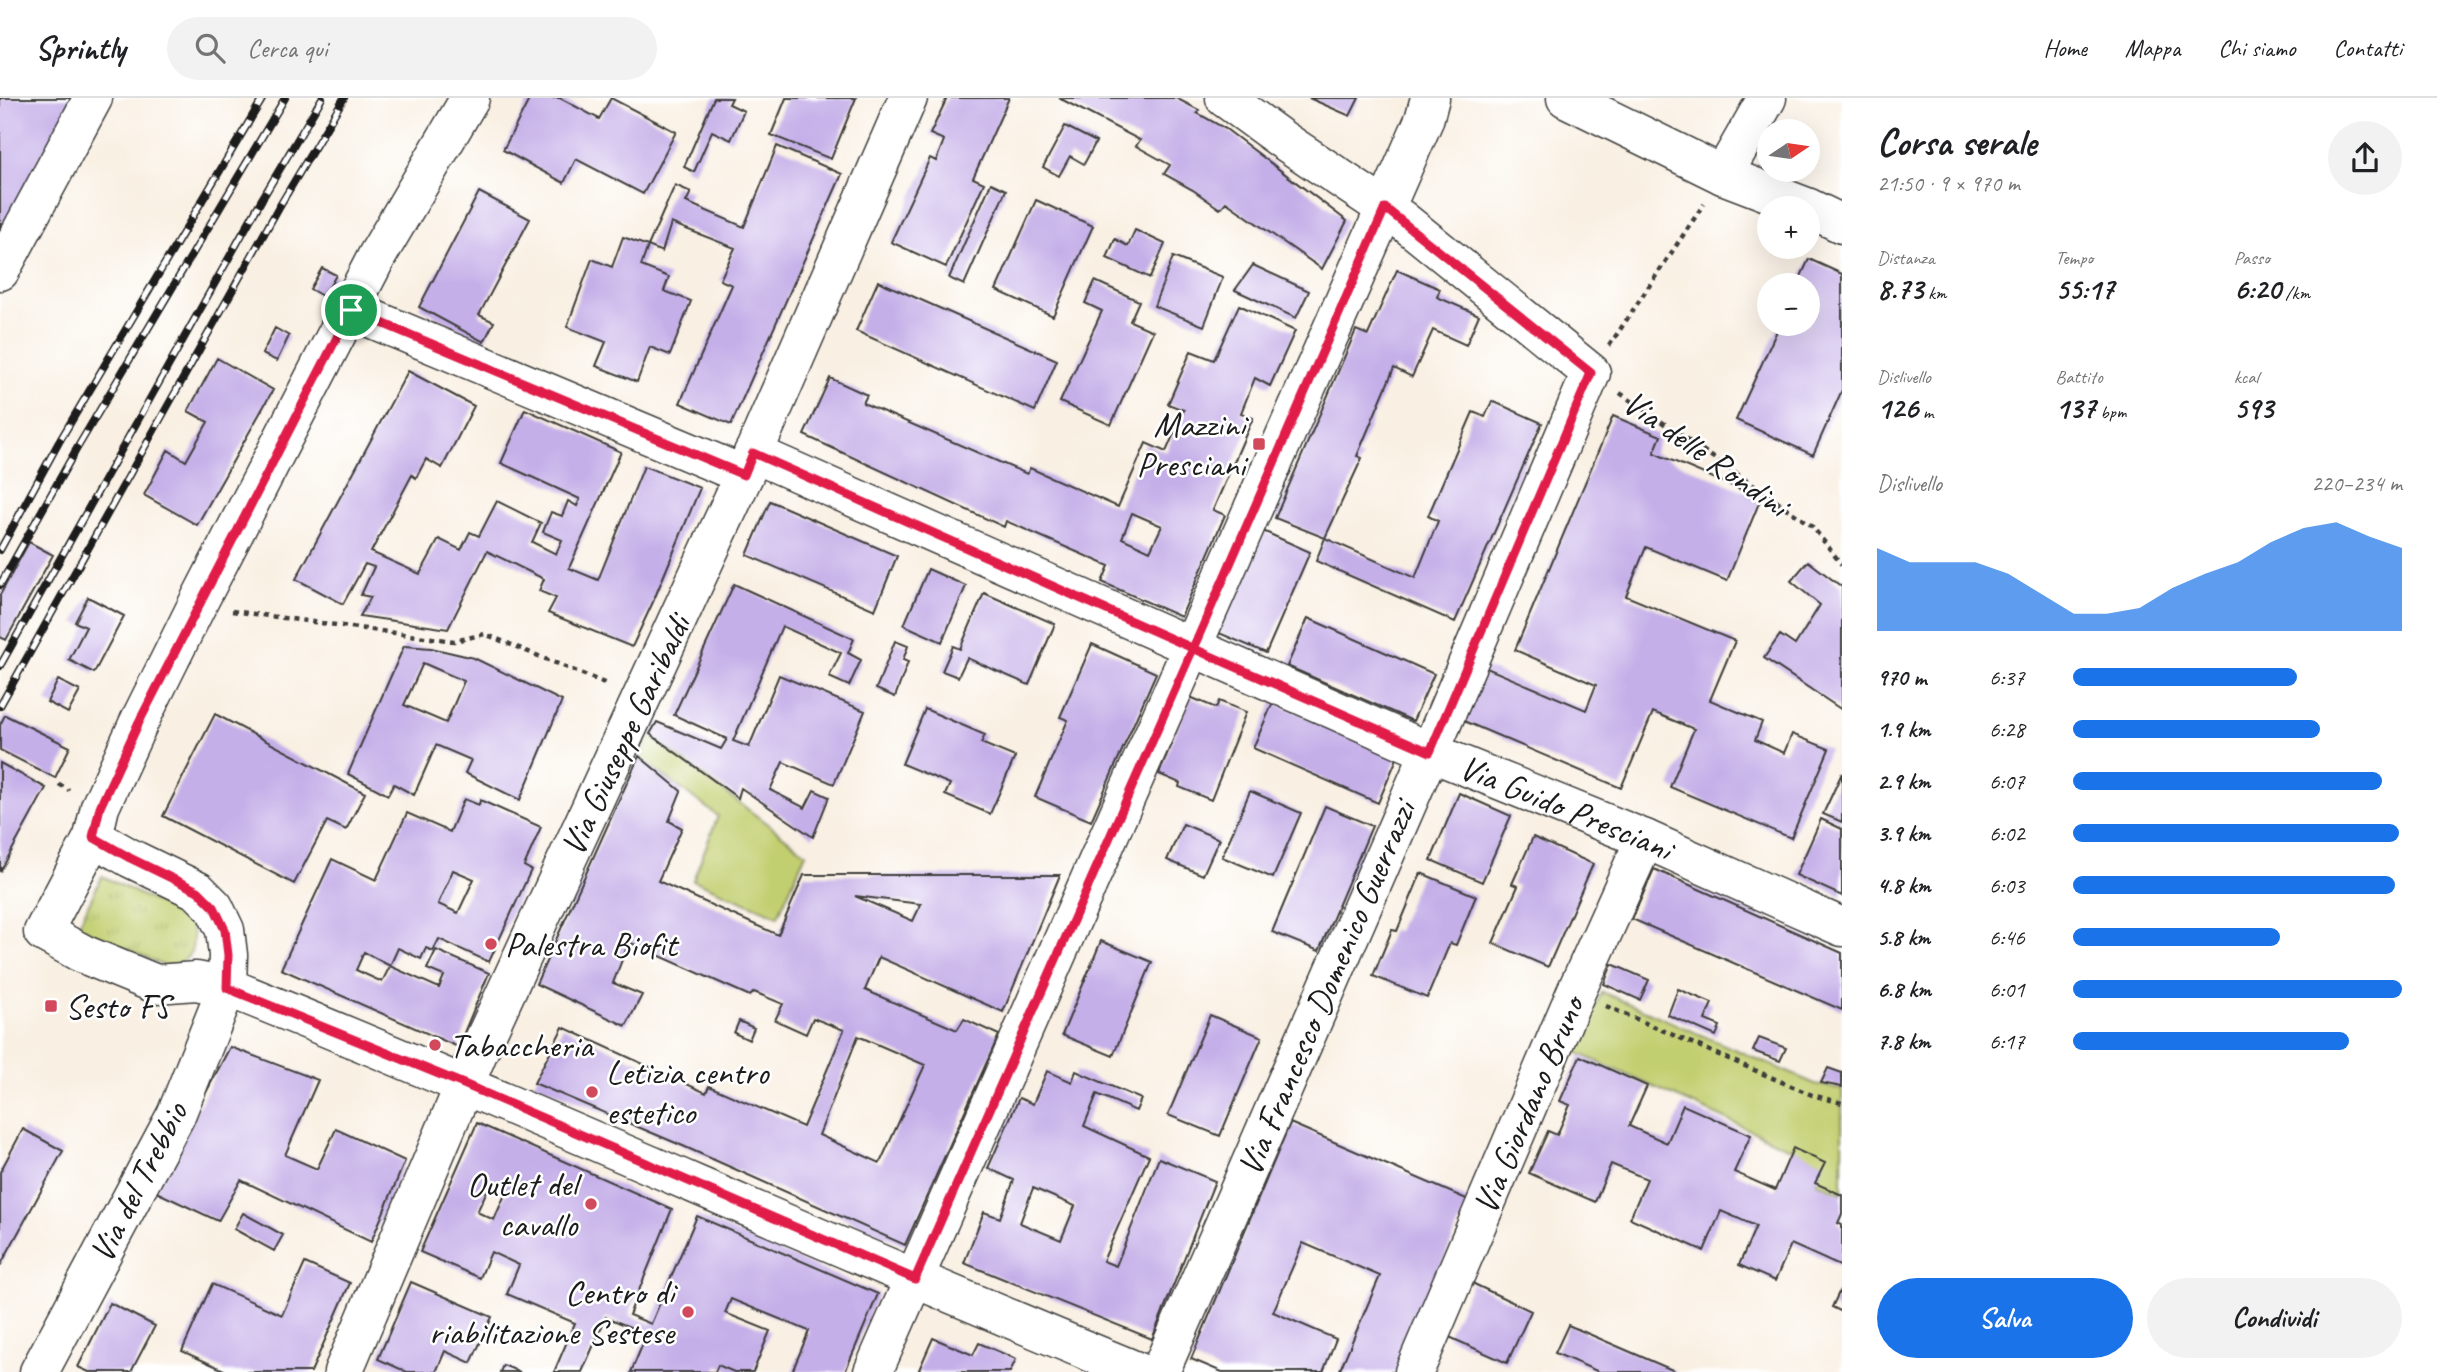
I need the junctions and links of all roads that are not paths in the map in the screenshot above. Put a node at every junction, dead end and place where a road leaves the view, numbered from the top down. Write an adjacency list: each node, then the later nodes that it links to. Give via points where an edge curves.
1 (93, 98): 11 (street)
2 (470, 98): 12 (street, via 377,256)
3 (908, 98): 14 (street, Via Giuseppe Garibaldi)
4 (1225, 98): 9 (street, Via delle Rondini)
5 (1566, 98): 8 (street)
6 (1767, 98): 8 (street)
7 (1433, 105): 9 (street)
8 (1723, 174): 10 (street)
9 (1385, 208): 13 (street, Via delle Rondini); 15 (street)
10 (1842, 224)
11 (0, 271)
12 (351, 310): 14 (street, Via Guido Presciani); 17 (street, via 197,607 106,795)
13 (1591, 373): 16 (street, Via Francesco Domenico Guerrazzi)
14 (749, 464): 15 (street, Via Guido Presciani); 21 (street, Via Giuseppe Garibaldi)
15 (1194, 648): 16 (street, Via Guido Presciani); 22 (street)
16 (1430, 752): 18 (street, Via Guido Presciani); 27 (street, Via Francesco Domenico Guerrazzi)
17 (93, 837): 20 (street, via 198,891 214,907 225,930); 20 (street, via 43,932 156,984 196,981)
18 (1645, 839): 19 (street, Via Guido Presciani); 28 (street, Via Giordano Bruno)
19 (1842, 927)
20 (227, 988): 21 (street); 23 (street, Via del Trebbio, via 176,1115)
21 (466, 1085): 22 (street); 24 (street, Via Giuseppe Garibaldi)
22 (915, 1279): 25 (street); 26 (street)
23 (39, 1372)
24 (343, 1372)
25 (873, 1372)
26 (1139, 1372)
27 (1160, 1372)
28 (1414, 1372)

